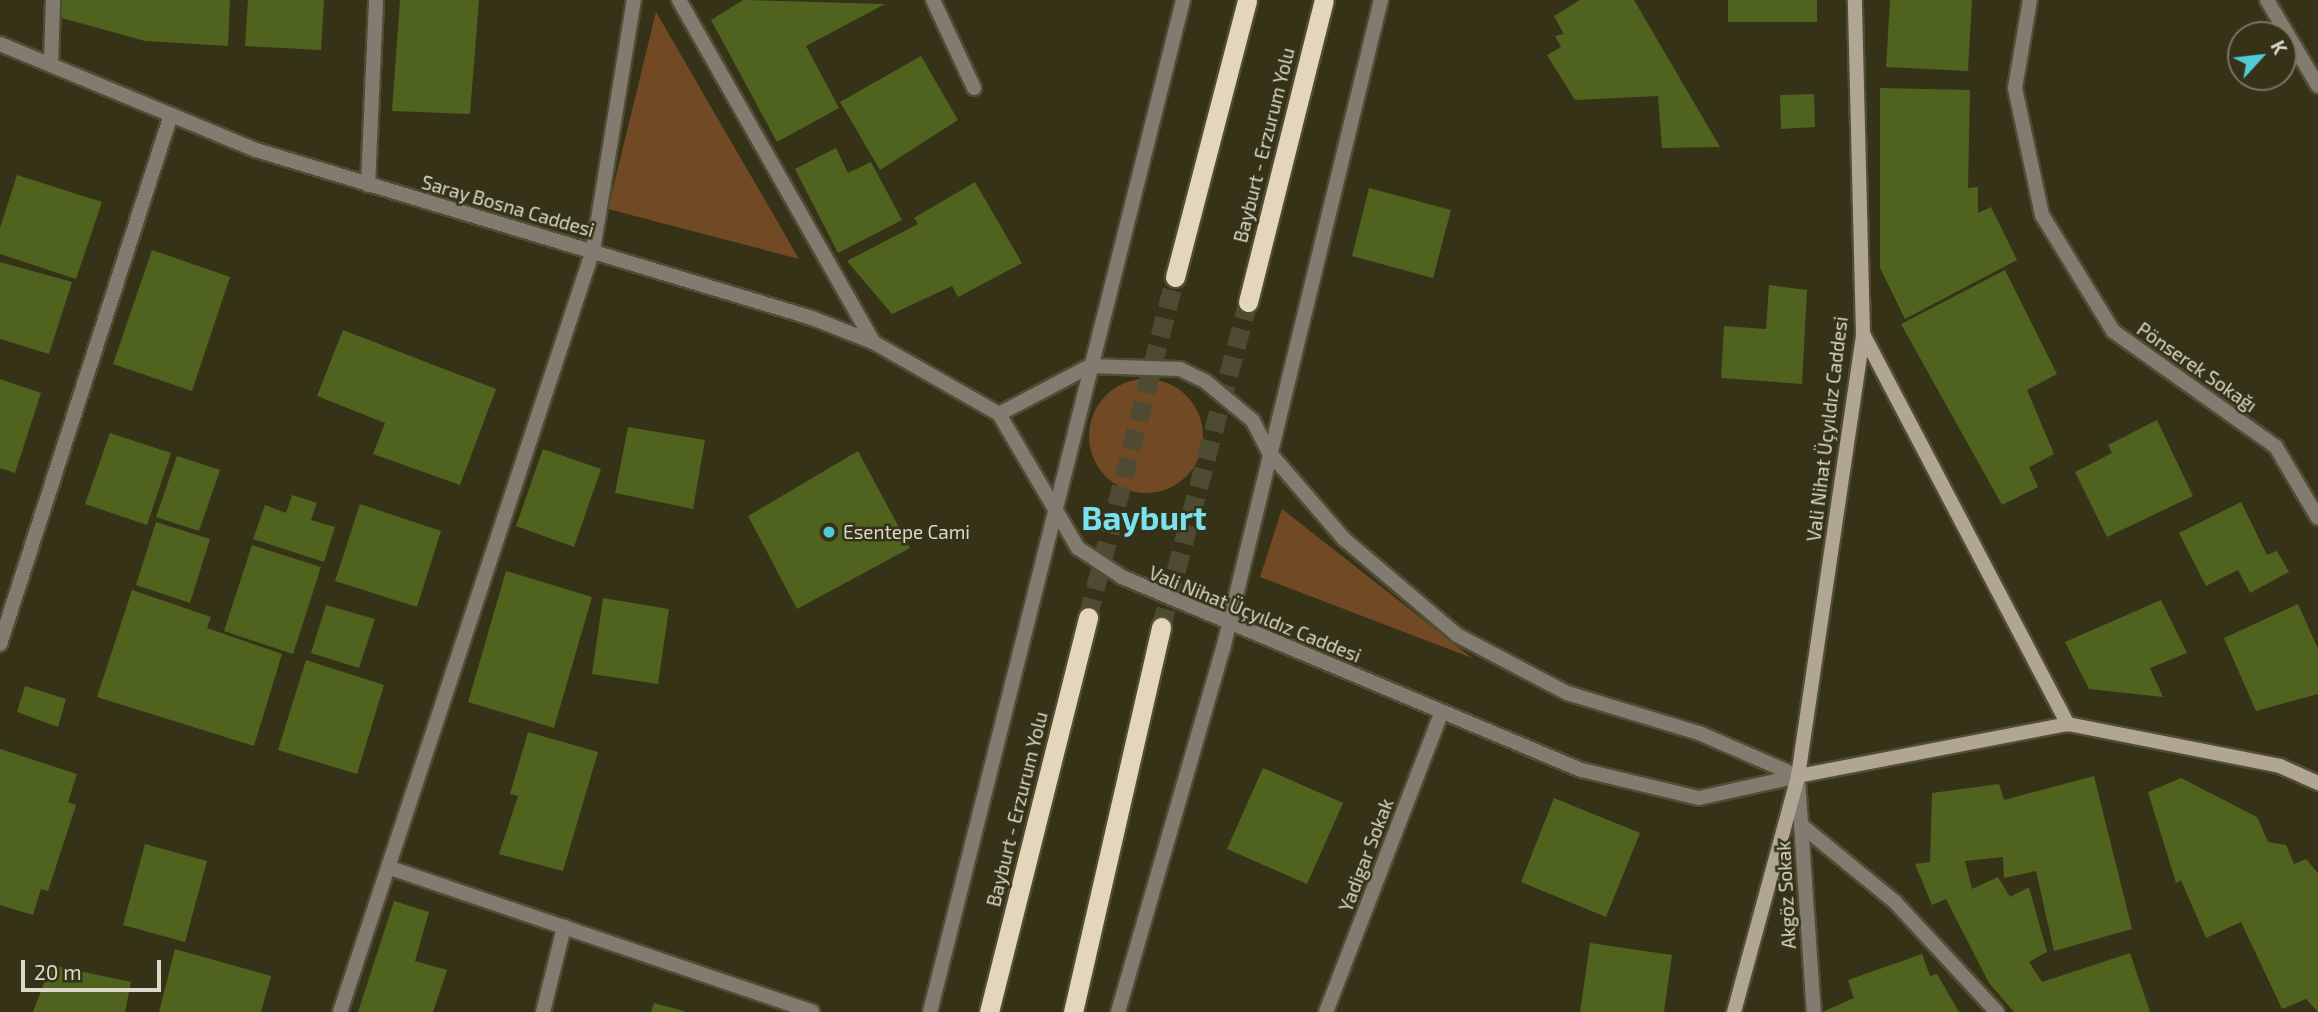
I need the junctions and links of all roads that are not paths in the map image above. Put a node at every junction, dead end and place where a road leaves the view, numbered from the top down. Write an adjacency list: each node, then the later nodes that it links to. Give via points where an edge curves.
1 (53, 0): 14 (street)
2 (376, 0): 18 (street)
3 (634, 0): 19 (street)
4 (679, 0): 23 (street)
5 (933, 0): 16 (street)
6 (1182, 0): 24 (street)
7 (1247, 0): 20 (highway)
8 (1324, 0): 21 (highway, Bayburt - Erzurum Yolu)
9 (1381, 0): 26 (street)
10 (1855, 0): 22 (main road, Vali Nihat Üçyıldız Caddesi)
11 (2030, 0): 28 (street, Pönserek Sokağı, via 2015,88 2042,215 2113,331 2276,447)
12 (2267, 0): 15 (street)
13 (0, 44): 14 (street, Saray Bosna Caddesi)
14 (51, 64): 17 (street, Saray Bosna Caddesi)
15 (2318, 86)
16 (974, 88)
17 (171, 116): 18 (street, Saray Bosna Caddesi); 32 (street)
18 (368, 185): 19 (street, Saray Bosna Caddesi)
19 (593, 250): 23 (street, Saray Bosna Caddesi); 38 (street)
20 (1175, 277)
21 (1248, 302)
22 (1863, 334): 34 (main road); 35 (main road, Vali Nihat Üçyıldız Caddesi)
23 (873, 342): 25 (street, Saray Bosna Caddesi)
24 (1090, 366): 25 (street); 26 (street, via 1180,369 1205,381 1253,421); 27 (street)
25 (999, 414): 27 (street, Vali Nihat Üçyıldız Caddesi)
26 (1269, 452): 30 (street); 35 (street, via 1370,565 1457,635 1567,694 1699,733)
27 (1054, 508): 30 (street, Vali Nihat Üçyıldız Caddesi, via 1078,548 1122,577); 43 (street)
28 (2318, 518)
29 (1088, 617): 44 (highway, Bayburt - Erzurum Yolu)
30 (1229, 624): 33 (street, Vali Nihat Üçyıldız Caddesi); 46 (street)
31 (1161, 627): 45 (highway)
32 (0, 644)
33 (1442, 712): 35 (street, Vali Nihat Üçyıldız Caddesi, via 1581,770 1699,798); 47 (street, Yadigar Sokak)
34 (2068, 724): 35 (main road); 36 (main road, via 2280,766)
35 (1798, 776): 37 (street, Akgöz Sokak); 48 (main road, Vali Nihat Üçyıldız Caddesi)
36 (2318, 783)
37 (1801, 825): 49 (street, Akgöz Sokak); 50 (street, via 1895,902)
38 (390, 868): 39 (street); 40 (street)
39 (564, 927): 41 (street); 42 (street)
40 (340, 1012)
41 (542, 1012)
42 (812, 1012)
43 (930, 1012)
44 (989, 1012)
45 (1073, 1012)
46 (1118, 1012)
47 (1326, 1012)
48 (1734, 1012)
49 (1814, 1012)
50 (1997, 1012)

